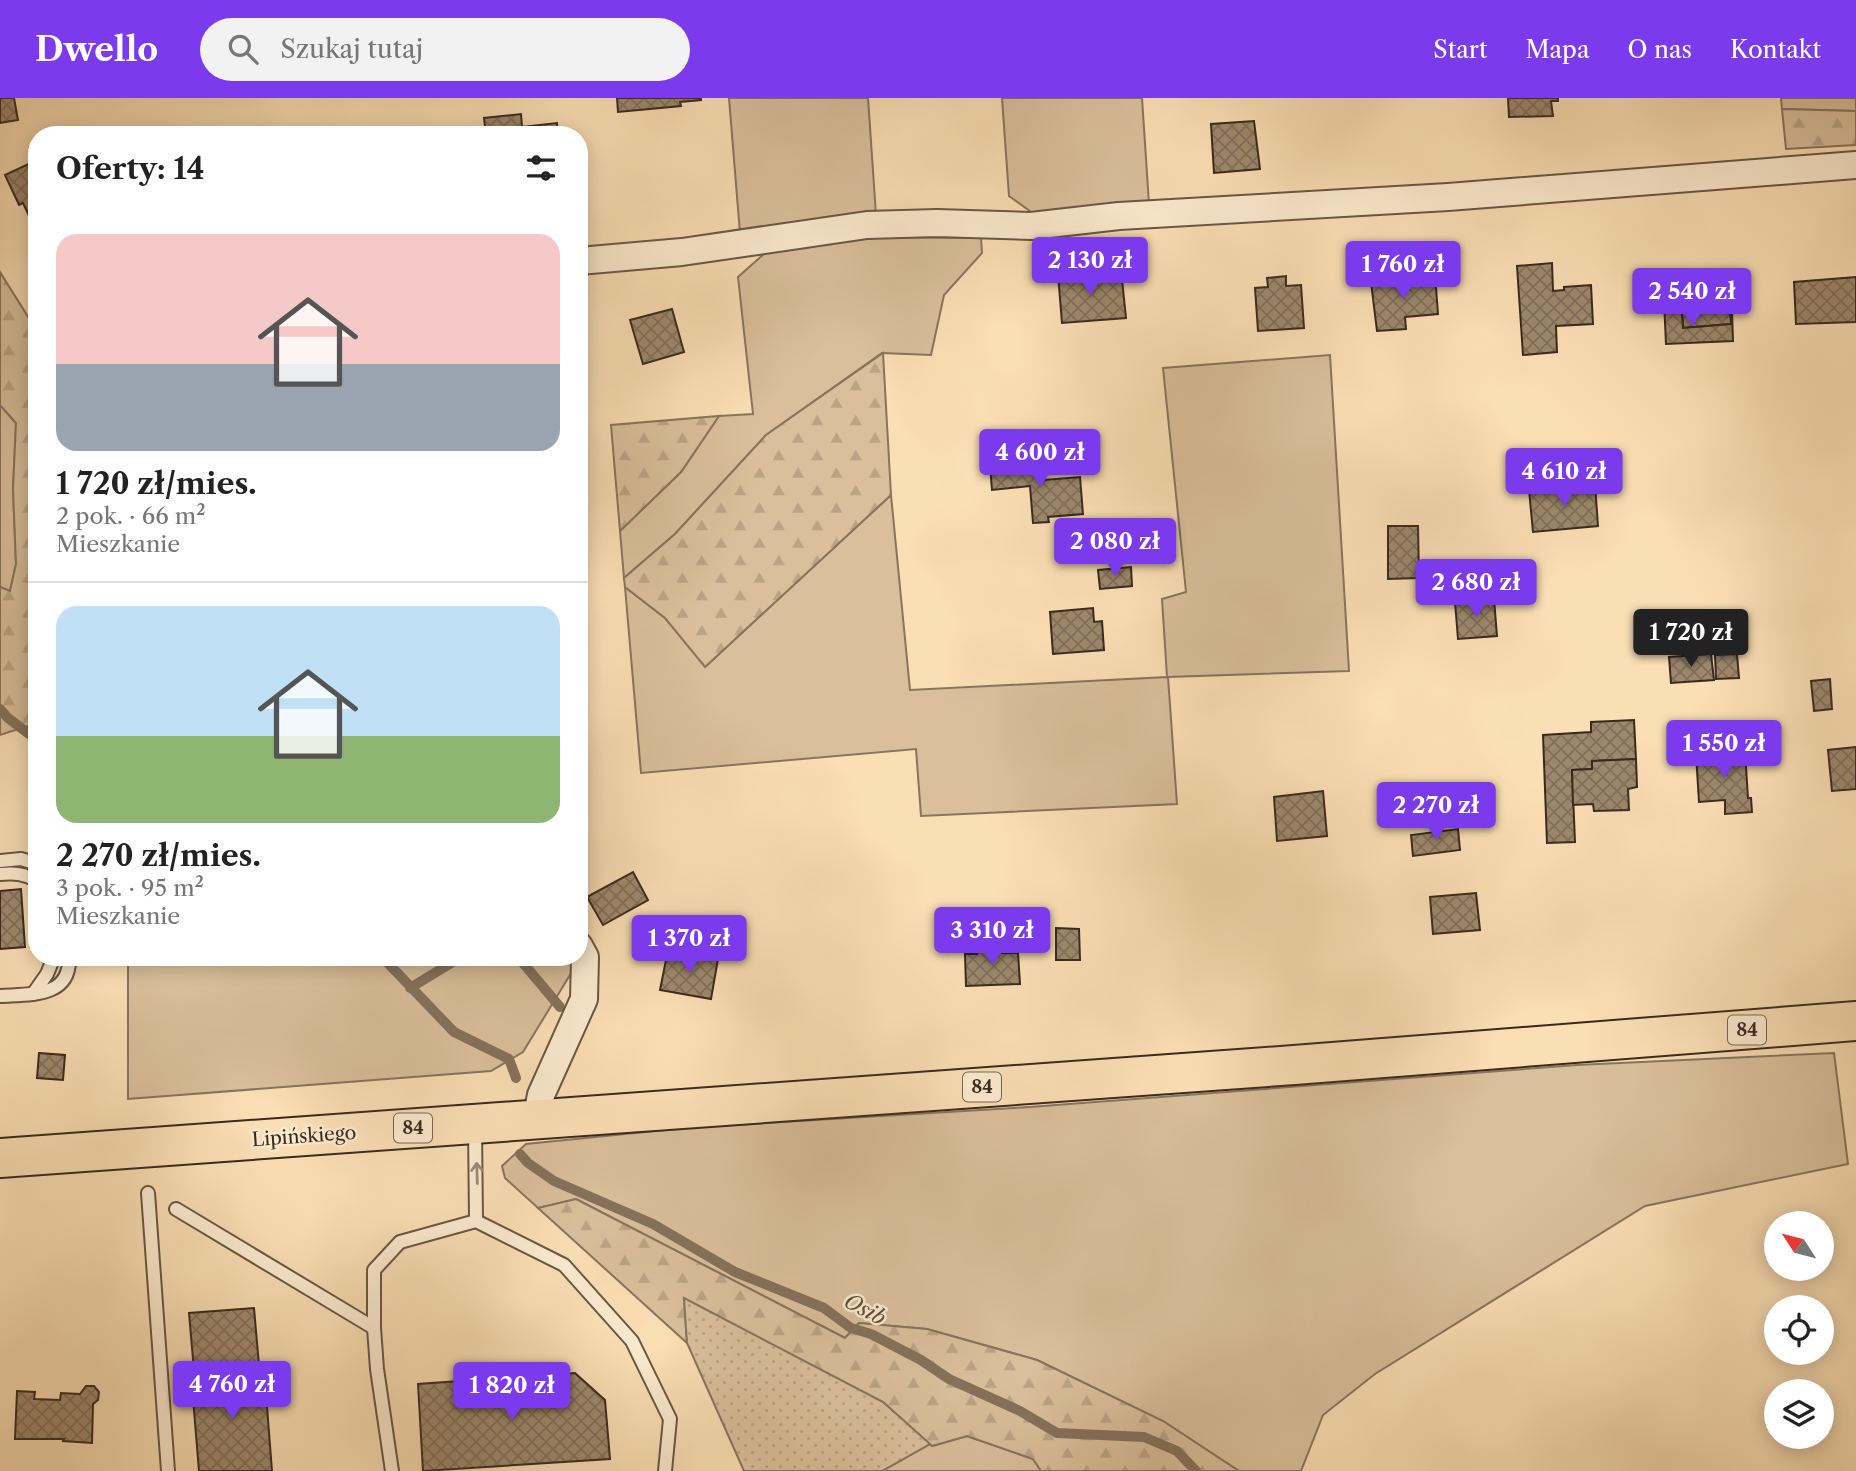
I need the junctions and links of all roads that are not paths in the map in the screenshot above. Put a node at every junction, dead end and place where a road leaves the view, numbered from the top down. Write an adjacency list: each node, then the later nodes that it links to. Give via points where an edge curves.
1 (1856, 164): 2 (street, via 1031,226 867,225)
2 (588, 260)
3 (0, 861): 4 (lane)
4 (28, 861)
5 (0, 874): 6 (lane)
6 (28, 875)
7 (50, 966): 10 (lane)
8 (68, 966): 10 (lane, via 60,985)
9 (585, 966): 13 (street, via 584,999 541,1095)
10 (33, 994): 11 (lane)
11 (0, 996)
12 (1856, 1021): 13 (main road, Lipińskiego / 84)
13 (536, 1119): 14 (main road, Lipińskiego / 84)
14 (475, 1124): 15 (main road, Lipińskiego / 84); 18 (lane, one-way to 14)
15 (0, 1158)
16 (148, 1193): 20 (lane)
17 (176, 1209): 19 (lane)
18 (476, 1221): 19 (lane, via 400,1242 374,1270); 22 (lane, via 564,1265 632,1341 670,1419)
19 (374, 1328): 21 (lane)
20 (168, 1471)
21 (392, 1471)
22 (665, 1471)

